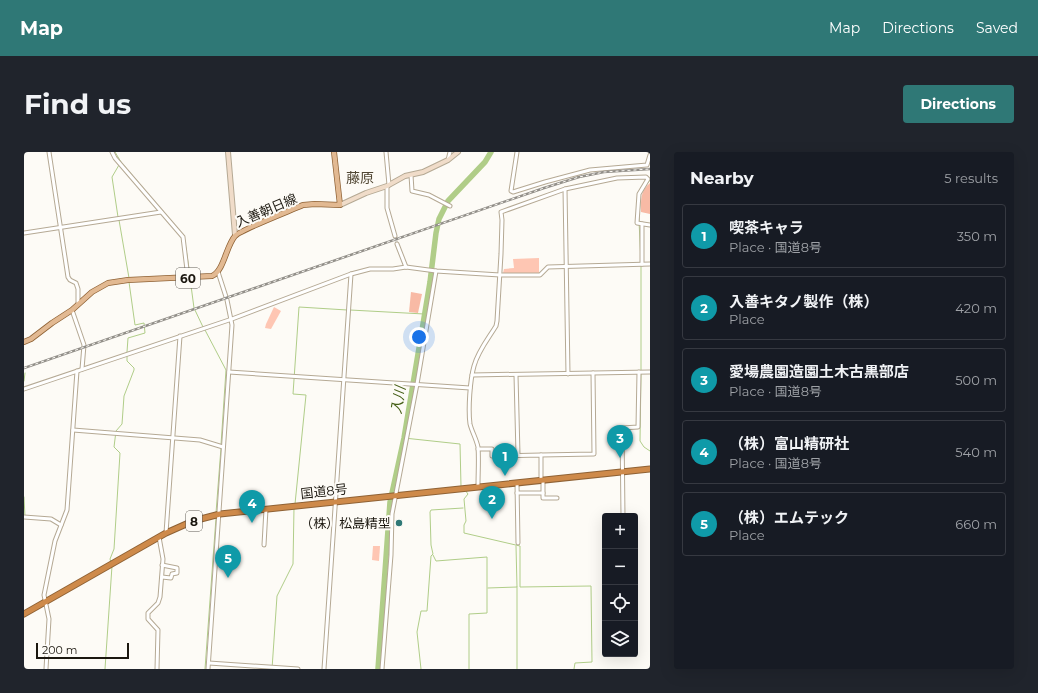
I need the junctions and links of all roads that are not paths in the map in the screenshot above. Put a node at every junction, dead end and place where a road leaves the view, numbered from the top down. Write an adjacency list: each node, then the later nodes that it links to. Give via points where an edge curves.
1 (49, 152): 19 (street)
2 (112, 152): 16 (street)
3 (228, 152): 21 (street)
4 (334, 152): 14 (main road)
5 (386, 152): 12 (street)
6 (450, 152): 10 (street)
7 (458, 152): 10 (street)
8 (517, 152): 9 (street, via 512,192 590,170 647,165)
9 (650, 155)
10 (448, 160): 11 (street)
11 (411, 175): 12 (street); 15 (street, via 412,191 429,195)
12 (388, 186): 14 (street); 22 (street, via 387,208)
13 (565, 189): 17 (street, via 617,178 646,177 648,178 639,194 637,223); 26 (street); 31 (street, via 501,212)
14 (340, 206): 21 (main road, 入善朝日線, via 303,205)
15 (450, 206)
16 (161, 212): 19 (street); 32 (street, via 183,238)
17 (642, 224): 18 (street); 24 (street)
18 (650, 225)
19 (60, 227): 20 (street); 33 (street, via 68,277 76,283)
20 (24, 233)
21 (235, 235): 28 (main road, 入善朝日線 / 60)
22 (395, 236)
23 (398, 244): 27 (street)
24 (642, 264): 25 (street); 26 (street)
25 (650, 264)
26 (567, 266): 31 (street, via 548,267 540,275); 43 (street)
27 (406, 267): 29 (street); 30 (street, via 370,269)
28 (218, 272): 32 (main road, 60, via 209,277); 35 (street)
29 (436, 272): 31 (street); 48 (street)
30 (351, 274): 35 (street); 47 (street)
31 (500, 275): 45 (street, via 496,326 479,353)
32 (188, 278): 33 (main road, 60, via 113,281)
33 (78, 304): 34 (main road, 60)
34 (72, 310): 37 (main road, 60, via 31,340); 38 (street, via 84,345)
35 (232, 318): 36 (street); 40 (street)
36 (180, 336): 38 (street); 52 (street)
37 (24, 342)
38 (82, 369): 39 (street)
39 (77, 371): 50 (street); 51 (street)
40 (229, 372): 47 (street); 53 (street)
41 (639, 372): 42 (street); 44 (street); 58 (street, via 638,427 622,428)
42 (650, 372)
43 (568, 374): 44 (street); 46 (street)
44 (594, 374): 56 (street, via 594,454)
45 (472, 375): 46 (street); 49 (street)
46 (516, 375): 55 (street)
47 (345, 379): 48 (street); 66 (street)
48 (417, 384): 49 (street); 64 (street)
49 (470, 388): 54 (street, via 470,422)
50 (24, 389)
51 (73, 430): 52 (street); 71 (street, via 67,510)
52 (173, 437): 53 (street, via 204,440); 72 (street)
53 (223, 446): 69 (street)
54 (478, 449): 55 (street, via 492,449 492,456); 61 (street)
55 (518, 455): 56 (street)
56 (541, 455): 59 (street)
57 (650, 469): 58 (highway, 国道8号 / 8)
58 (623, 471): 59 (highway, 国道8号 / 8); 68 (street)
59 (542, 480): 60 (highway, 国道8号 / 8); 63 (street)
60 (517, 482): 61 (highway, 国道8号 / 8); 62 (street)
61 (478, 486): 64 (highway, 国道8号 / 8)
62 (517, 493): 63 (street); 74 (street)
63 (543, 493): 65 (street, via 543,498)
64 (396, 495): 66 (highway, 国道8号 / 8); 86 (street, via 392,514)
65 (557, 498)
66 (336, 501): 67 (highway, 国道8号 / 8); 85 (street)
67 (266, 508): 69 (highway, 国道8号 / 8); 75 (street)
68 (624, 513)
69 (220, 514): 72 (highway, 国道8号 / 8); 80 (street)
70 (24, 517): 71 (street, via 51,519)
71 (61, 525): 78 (street, via 55,541 44,595)
72 (166, 533): 73 (highway, 国道8号 / 8)
73 (159, 537): 76 (street); 78 (highway, 国道8号 / 8)
74 (518, 543)
75 (264, 545)
76 (162, 565): 77 (street); 77 (street, via 177,568 171,578)
77 (162, 577): 82 (street, via 160,598 148,613 148,619 158,630)
78 (45, 602): 79 (highway, 国道8号 / 8); 81 (street, via 49,619)
79 (24, 614)
80 (209, 663): 83 (street); 84 (street)
81 (46, 669)
82 (157, 669)
83 (208, 669)
84 (298, 669)
85 (324, 669)
86 (382, 669)

